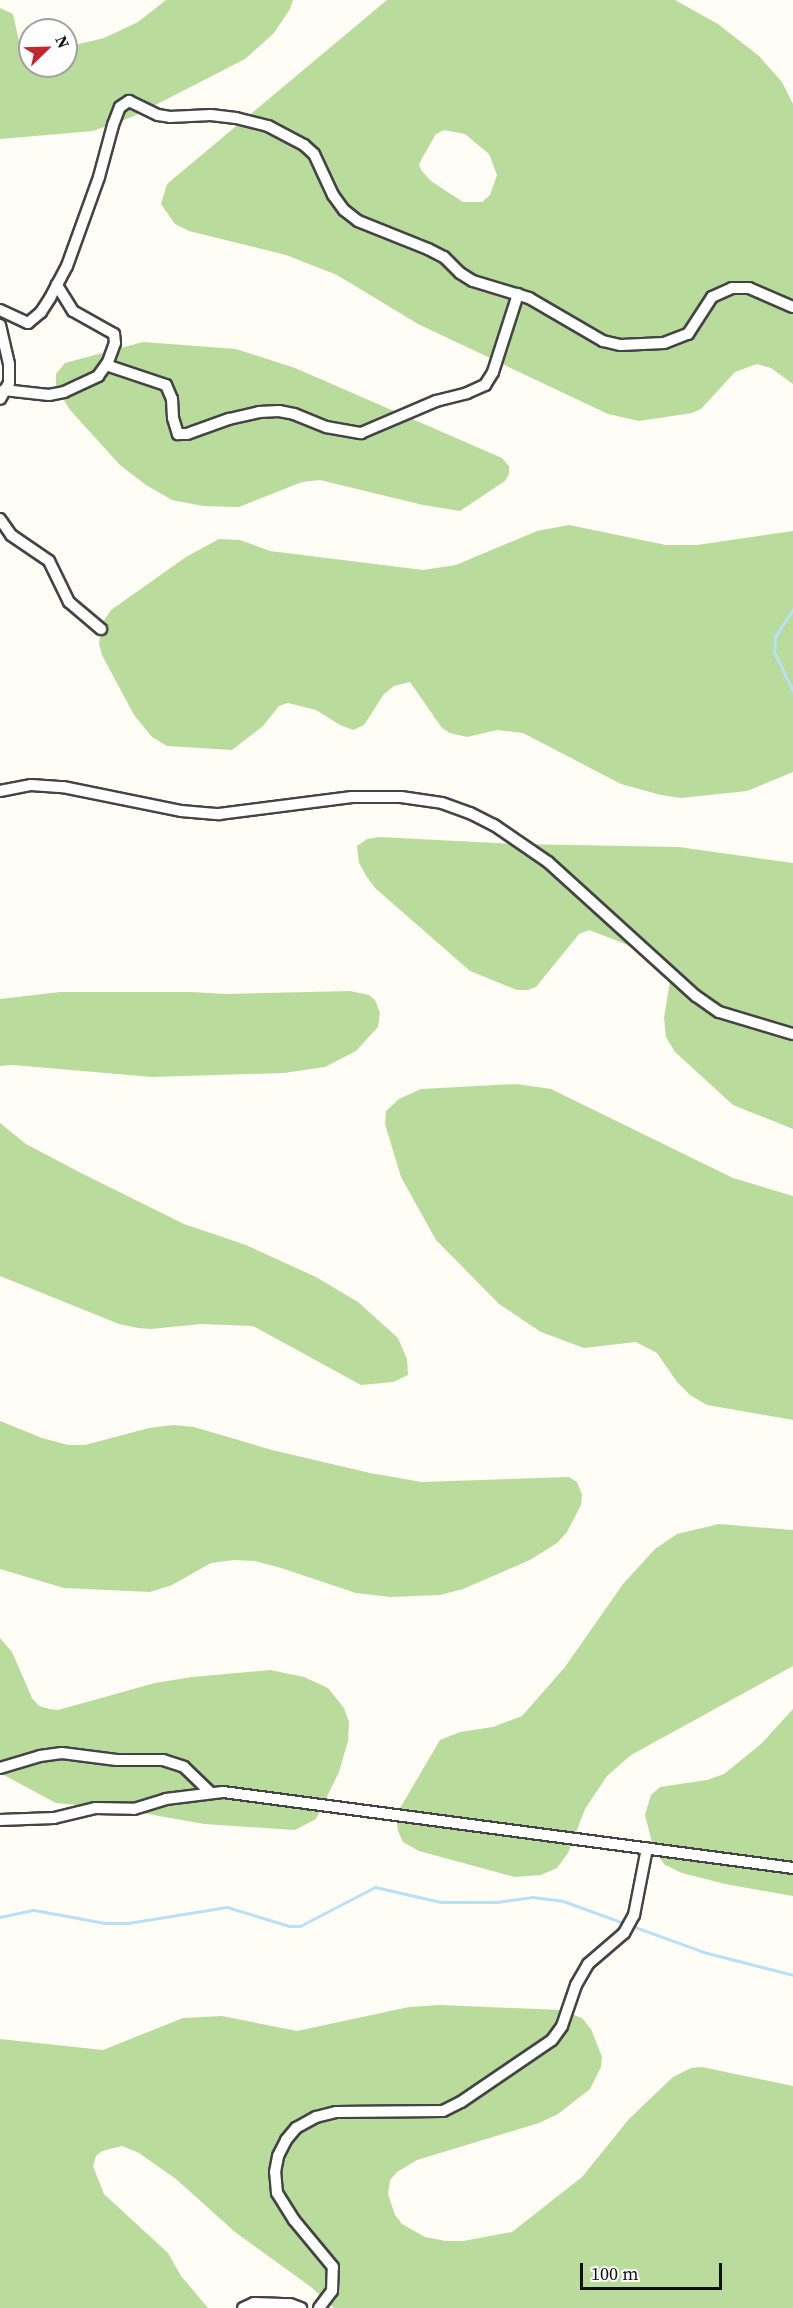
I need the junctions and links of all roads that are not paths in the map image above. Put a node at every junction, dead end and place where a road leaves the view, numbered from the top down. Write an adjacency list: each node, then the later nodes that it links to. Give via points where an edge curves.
1 (57, 285): 2 (street, via 99,177 113,124 120,107 129,101 158,115 236,118 286,135 314,154 333,195 358,221 444,257 473,280); 4 (street, via 41,312 28,322); 6 (street, via 73,311 114,334 115,343)
2 (518, 294): 3 (street, via 603,340 621,345 664,344 688,333 711,297 732,288 749,288); 6 (street, via 493,372 485,385 361,433 326,427 279,411 259,412 178,434 166,385)
3 (793, 308)
4 (0, 310)
5 (0, 326): 7 (street, via 9,364 9,382)
6 (105, 364): 7 (street, via 98,376 64,392)
7 (2, 394)
8 (0, 519): 9 (street, via 11,535 49,561 69,602)
9 (101, 629)
10 (0, 791): 11 (street, via 31,785 63,787 181,812 219,814 352,797 442,803 494,825 548,862 696,996 719,1012)
11 (793, 1034)
12 (0, 1768): 13 (street, via 62,1753 117,1760 163,1760 184,1767)
13 (211, 1793): 14 (street, via 166,1798 134,1809 95,1808 46,1819); 15 (street)
14 (0, 1820)
15 (647, 1848): 16 (street); 19 (street, via 634,1915 624,1934 588,1964 562,2026 552,2040 443,2111 336,2112 296,2128 286,2140 275,2172 277,2193 333,2266 332,2291)
16 (793, 1868)
17 (243, 2308): 18 (street, via 254,2303)
18 (301, 2308)
19 (319, 2308)

